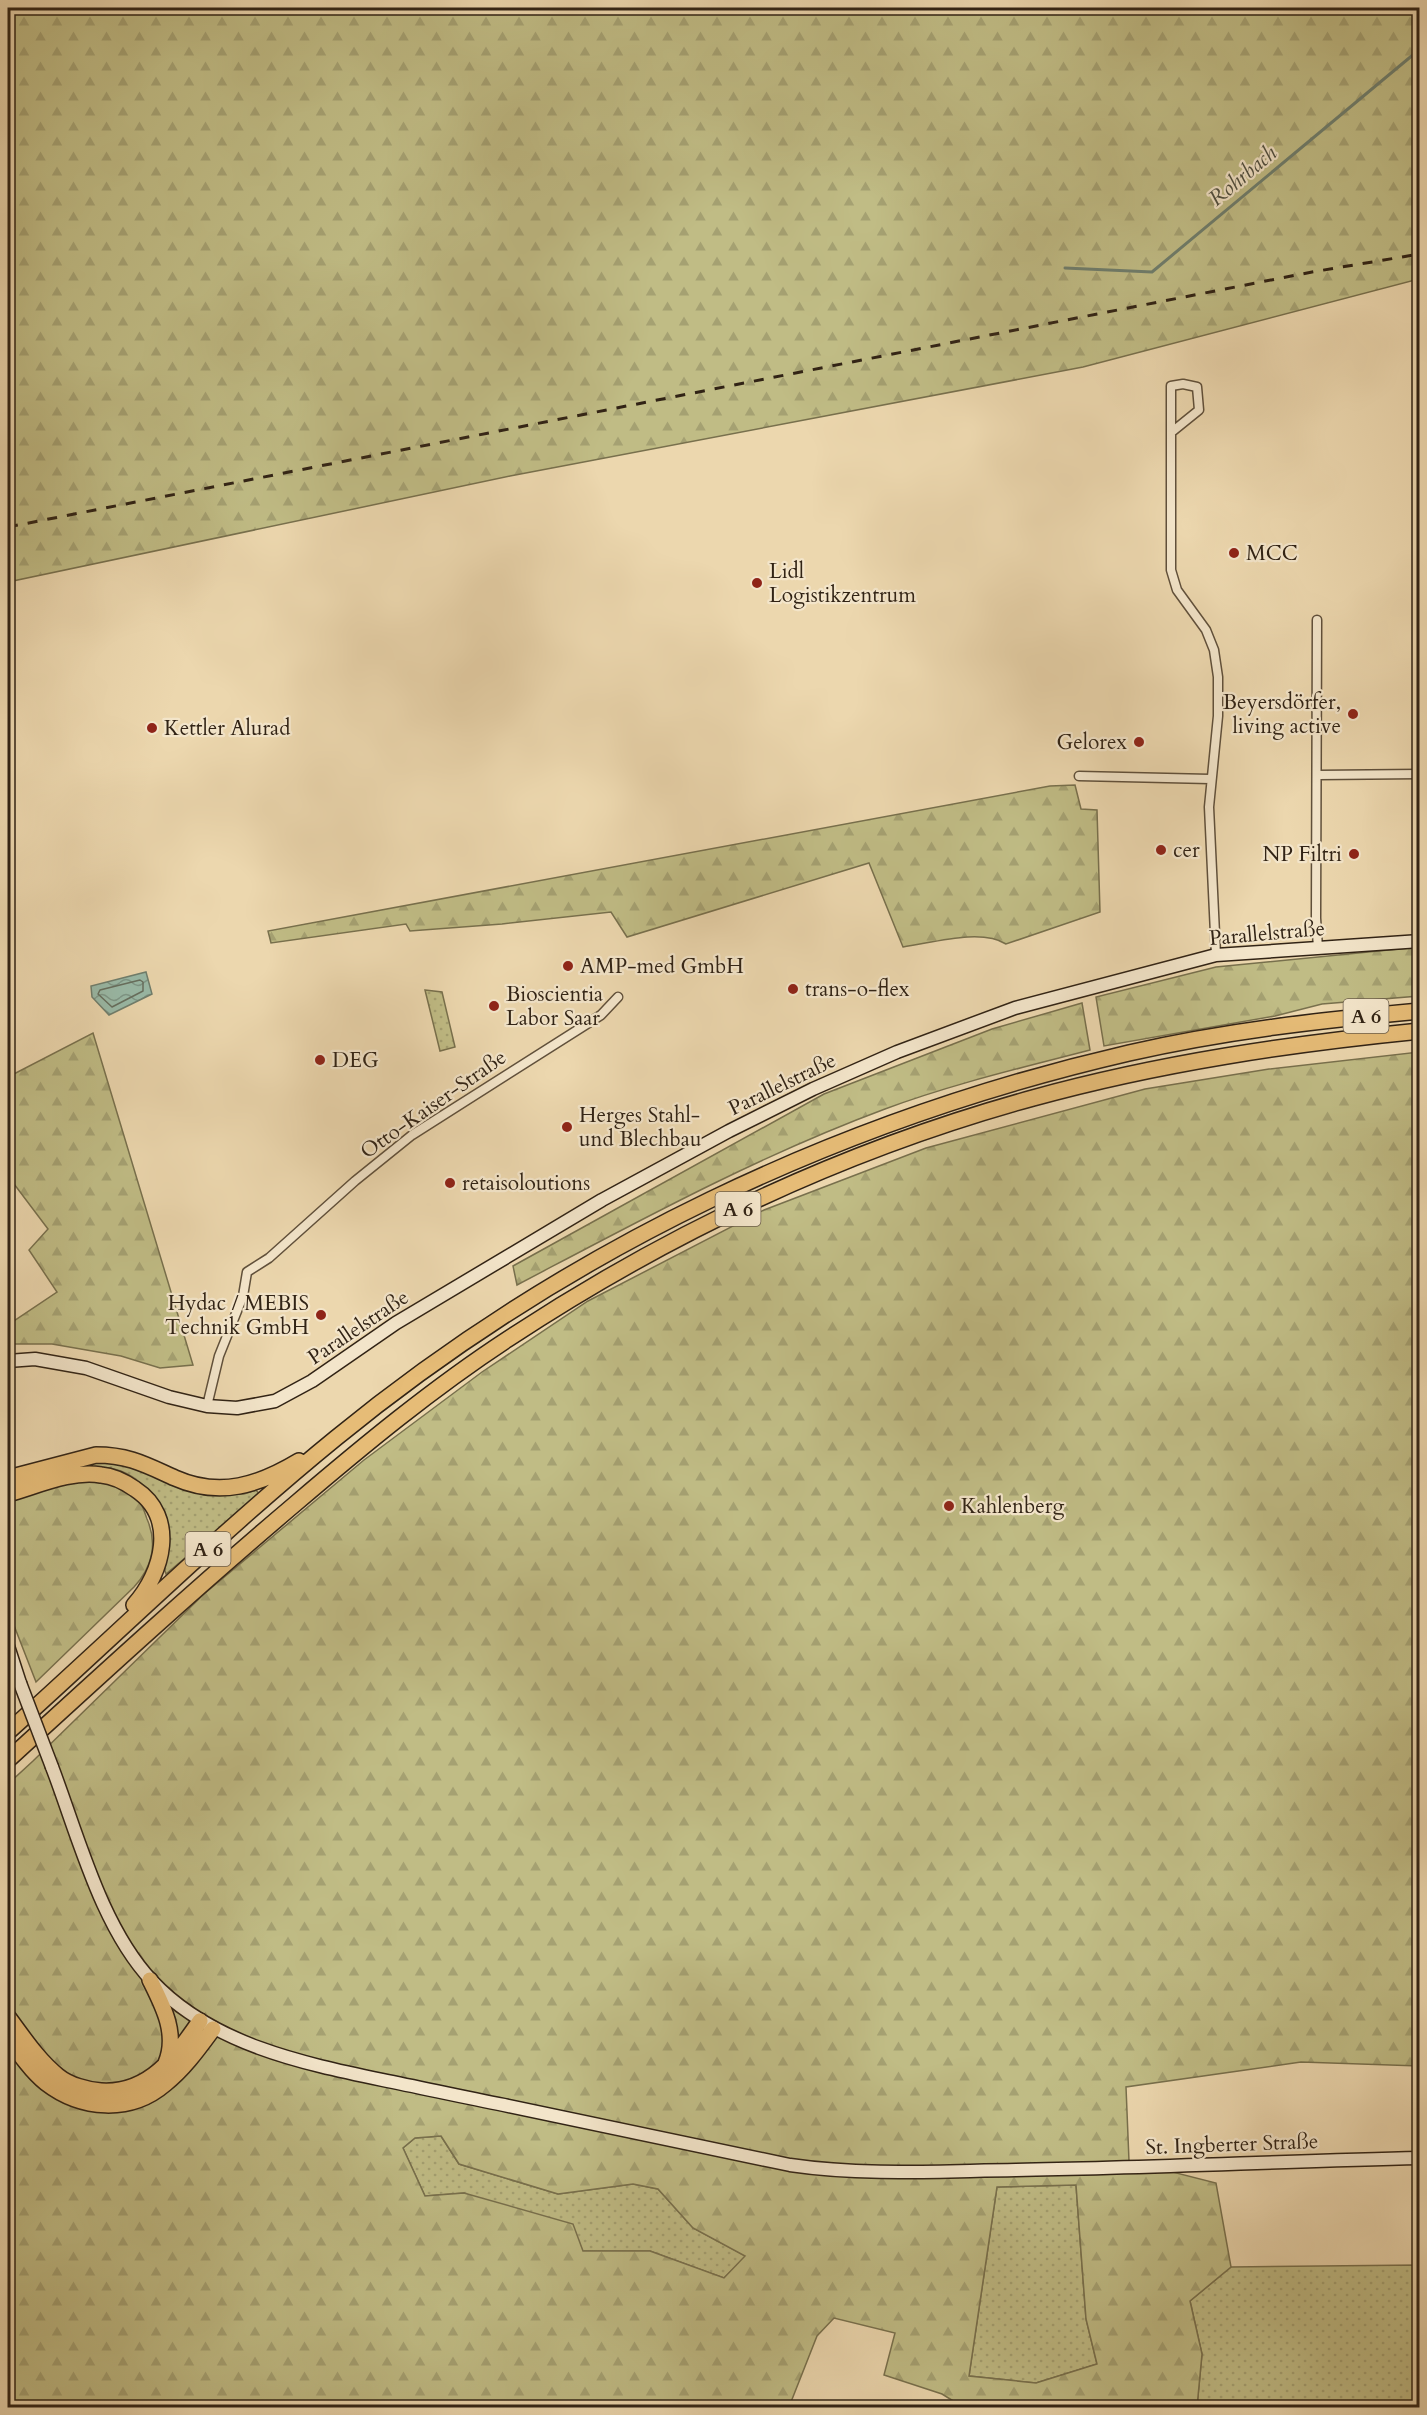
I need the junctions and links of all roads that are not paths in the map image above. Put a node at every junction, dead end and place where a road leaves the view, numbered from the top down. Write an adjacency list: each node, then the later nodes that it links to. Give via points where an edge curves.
1 (1173, 431): 1 (street, via 1171,386 1197,387 1199,410); 6 (street, via 1171,570 1177,590 1206,630 1215,650 1218,677 1218,716)
2 (1317, 620): 4 (street)
3 (1419, 774): 4 (street)
4 (1318, 775): 8 (street)
5 (1079, 776): 6 (street)
6 (1210, 779): 9 (street)
7 (1419, 941): 8 (main road, Parallelstraße)
8 (1318, 948): 9 (main road, Parallelstraße)
9 (1216, 955): 14 (main road, Parallelstraße, via 1015,1008 823,1084 602,1200 396,1323 291,1393 275,1401 237,1408)
10 (618, 997): 14 (street, Otto-Kaiser-Straße, via 601,1015 412,1135 269,1258 247,1272 243,1296 219,1356)
11 (1419, 1011): 15 (highway, A 6, via 1312,1021 1131,1053 946,1103 816,1151 702,1203 568,1276 433,1365)
12 (1419, 1032): 21 (highway, A 6, via 1314,1041 1210,1058 1035,1098 889,1145 704,1226 580,1294 444,1384 270,1525)
13 (8, 1361): 14 (main road, Parallelstraße, via 35,1359 75,1365)
14 (207, 1406)
15 (337, 1437): 16 (highway, via 283,1471 240,1487 198,1486 140,1460 110,1455 96,1455); 19 (highway, A 6)
16 (8, 1478)
17 (8, 1494): 19 (highway, via 85,1474 103,1475 123,1481 153,1507 163,1537 156,1572 143,1595)
18 (8, 1646): 22 (main road, St. Ingberter Straße, bridge, via 94,1880 124,1944)
19 (82, 1663): 20 (highway, A 6)
20 (8, 1732)
21 (8, 1760)
22 (150, 1980): 24 (main road, St. Ingberter Straße); 26 (highway, via 171,2033)
23 (8, 2017): 26 (highway, via 44,2064 60,2078 87,2090 118,2092 143,2083)
24 (207, 2025): 25 (highway, via 165,2084 148,2096 121,2105 96,2105 68,2097 45,2082); 26 (highway); 27 (main road, St. Ingberter Straße, via 258,2047 334,2069 790,2165 852,2172)
25 (8, 2037)
26 (164, 2066)
27 (1419, 2158)

